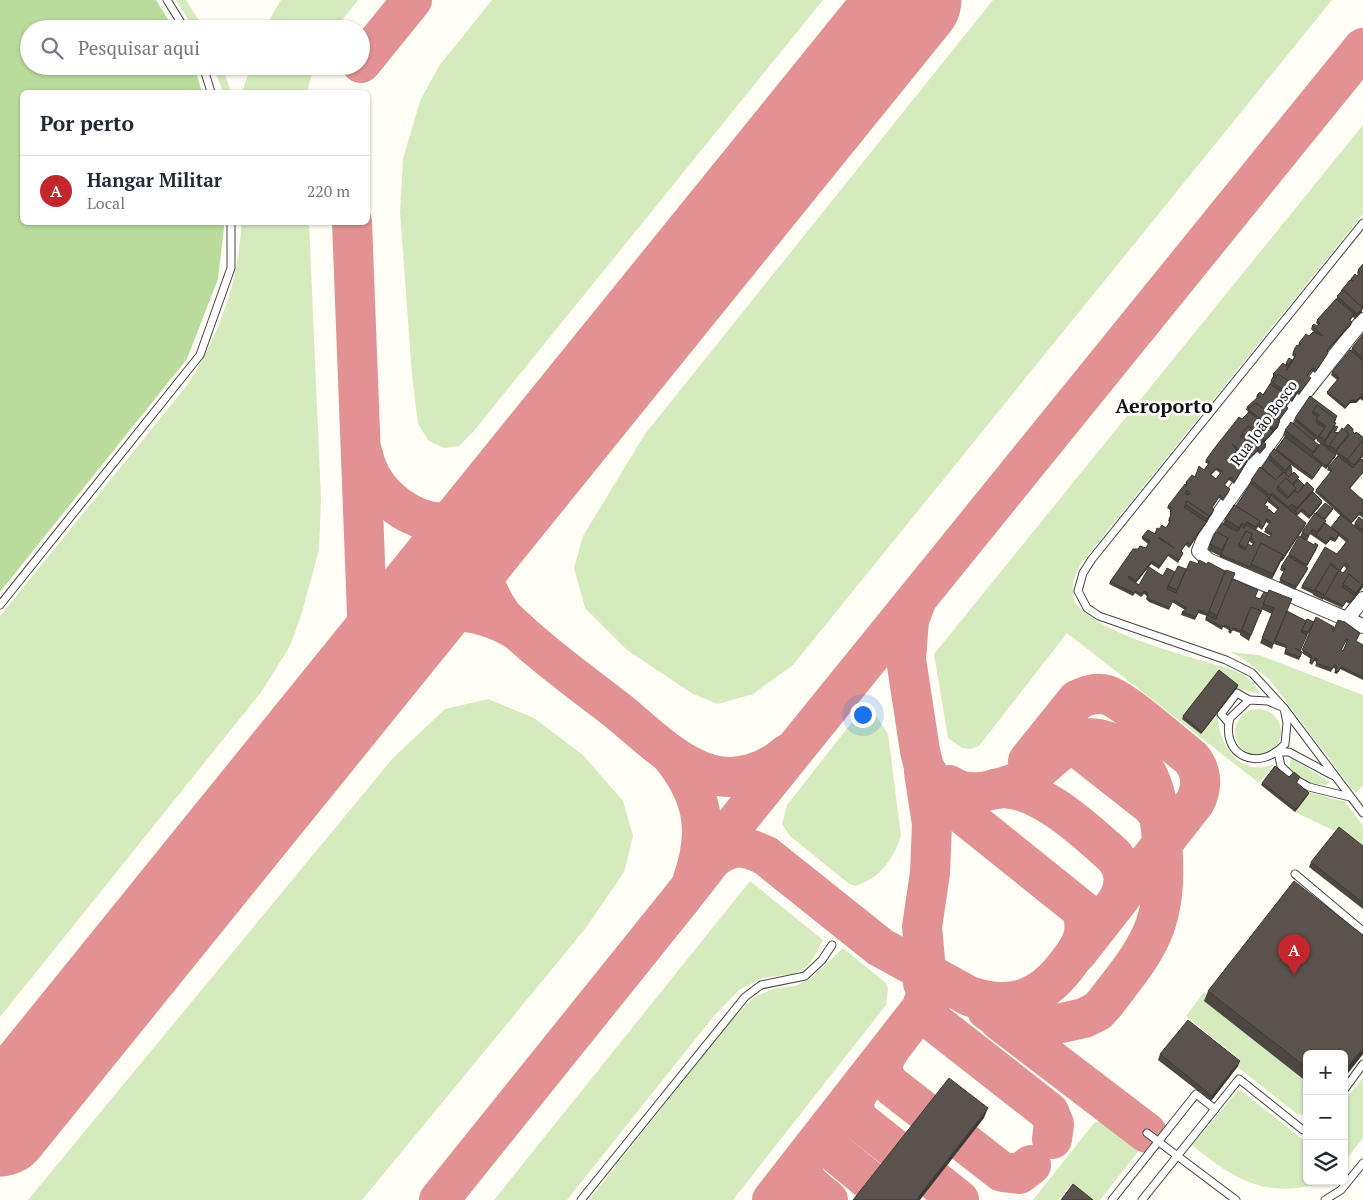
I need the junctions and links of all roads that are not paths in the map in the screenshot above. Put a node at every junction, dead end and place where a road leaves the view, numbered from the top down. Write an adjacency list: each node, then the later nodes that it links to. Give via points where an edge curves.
1 (167, 0): 2 (lane)
2 (179, 20)
3 (206, 75): 4 (lane)
4 (210, 90)
5 (1363, 223): 13 (lane, via 1092,559 1083,573 1078,591 1087,608 1099,616 1252,672)
6 (231, 225): 9 (lane, via 231,268 200,355)
7 (1363, 320): 10 (street, Rua João Bosco, via 1304,394 1218,515 1199,551 1208,560)
8 (1363, 598): 10 (street)
9 (0, 605)
10 (1347, 619): 11 (street)
11 (1363, 626)
12 (1248, 700): 13 (lane, via 1268,701); 14 (lane); 14 (lane, via 1237,693 1221,714)
13 (1284, 708): 15 (lane, via 1287,733 1285,744); 17 (lane)
14 (1228, 722): 15 (lane, via 1229,736 1238,752 1249,759 1262,759)
15 (1278, 752): 16 (lane, via 1281,766); 17 (lane, via 1289,752)
16 (1292, 776)
17 (1334, 776): 19 (lane)
18 (1298, 781): 19 (lane)
19 (1350, 797): 20 (lane)
20 (1363, 813)
21 (1296, 874): 22 (lane)
22 (1362, 929)
23 (832, 945): 32 (lane, via 805,976 761,985 745,997)
24 (1363, 1064): 25 (lane)
25 (1348, 1085)
26 (1215, 1109): 27 (lane, via 1239,1080); 29 (lane, via 1196,1094); 30 (lane)
27 (1303, 1130)
28 (1147, 1133): 29 (lane)
29 (1158, 1142): 30 (lane); 33 (lane)
30 (1176, 1157): 34 (lane); 35 (lane)
31 (1363, 1163): 36 (lane, via 1342,1190)
32 (582, 1200)
33 (1112, 1200)
34 (1142, 1200)
35 (1236, 1200)
36 (1325, 1200)

